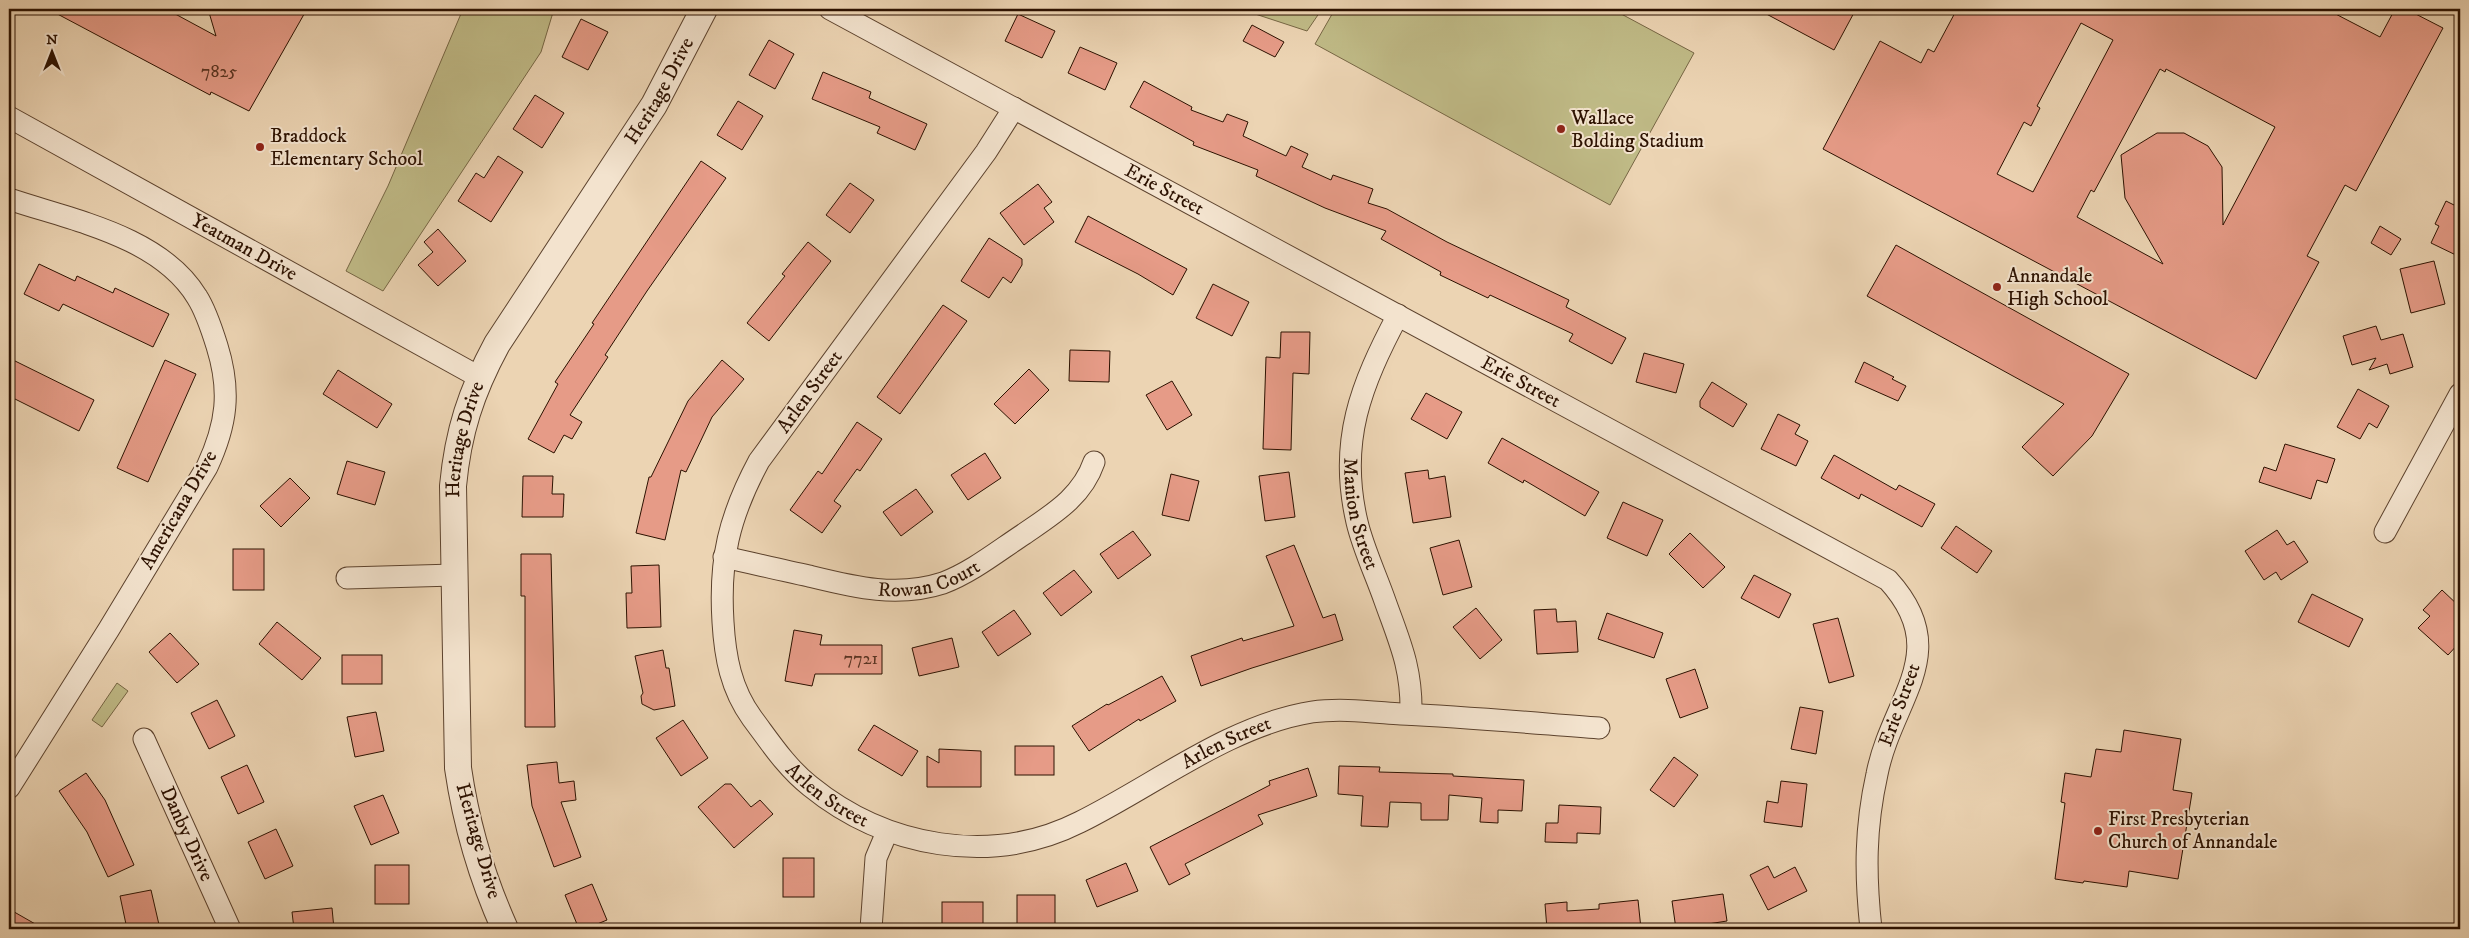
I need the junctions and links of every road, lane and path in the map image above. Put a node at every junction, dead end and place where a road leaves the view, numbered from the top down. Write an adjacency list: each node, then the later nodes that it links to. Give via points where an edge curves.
1 (704, 9): 7 (street, Heritage Drive, via 654,105 497,344)
2 (830, 9): 3 (street, Erie Street)
3 (1014, 108): 6 (street, Erie Street); 11 (street, Arlen Street, via 980,160 759,461 732,524)
4 (9, 117): 7 (street, Yeatman Drive)
5 (9, 199): 17 (street, Americana Drive, via 126,238 178,274 197,296 213,332 224,367 226,393 223,424 207,467)
6 (1398, 315): 14 (street, Manion Street, via 1363,388 1354,422 1350,463 1357,523 1407,662 1412,687); 22 (street, Erie Street, via 1868,568 1888,580 1903,597 1918,637 1918,658 1877,771 1869,815 1866,885)
7 (479, 377): 12 (street, Heritage Drive, via 457,449 453,486)
8 (2460, 394): 10 (street)
9 (1094, 462): 11 (street, Rowan Court, via 1080,490 1064,508 972,568 920,589 895,592 868,590)
10 (2385, 532)
11 (724, 557): 18 (street, Arlen Street, via 721,590 724,644 729,670 745,708 783,760 808,785 852,815)
12 (454, 575): 13 (street); 19 (street, Heritage Drive, via 460,787 472,839)
13 (347, 578)
14 (1411, 714): 15 (street, Arlen Street); 18 (street, Arlen Street, via 1334,711 1281,718 1232,739 1077,824 1031,839 977,846 912,839)
15 (1599, 728)
16 (144, 739): 20 (street, Danby Drive)
17 (9, 788)
18 (887, 832): 21 (street, via 876,858)
19 (503, 928)
20 (230, 929)
21 (871, 929)
22 (1871, 929)

